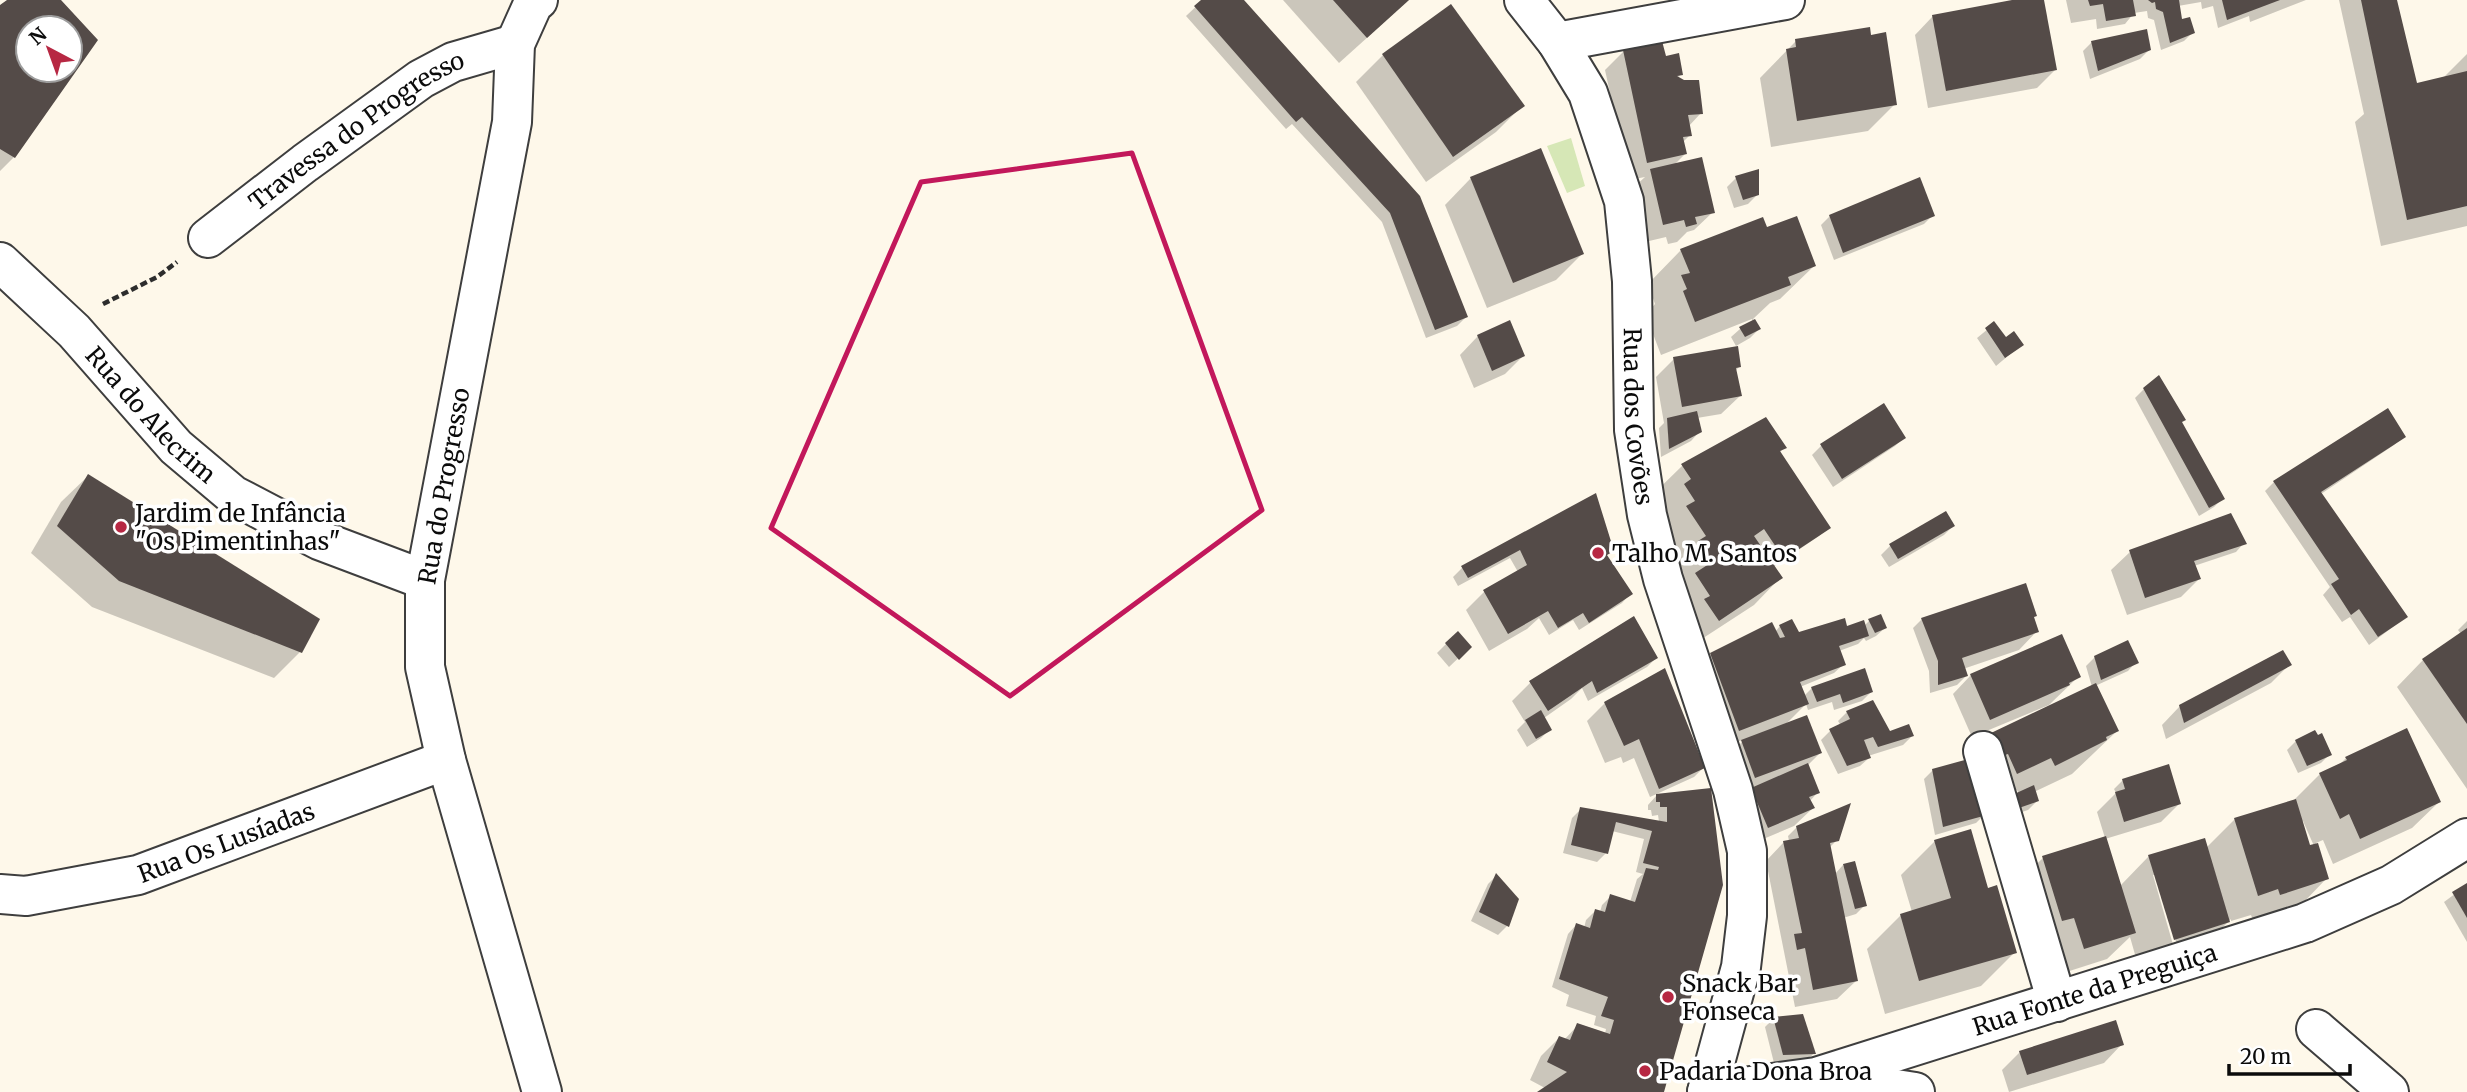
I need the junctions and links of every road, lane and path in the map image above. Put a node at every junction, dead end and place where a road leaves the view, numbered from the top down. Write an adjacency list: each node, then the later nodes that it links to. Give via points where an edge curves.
1 (538, 0): 5 (street, Rua do Progresso)
2 (1524, 0): 4 (street, Rua dos Covões)
3 (1785, 0): 4 (street)
4 (1557, 42): 19 (street, Rua dos Covões, via 1588,93 1624,201 1632,281 1634,430 1647,515 1663,579 1733,790 1747,851 1741,967)
5 (515, 44): 6 (street, Travessa do Progresso, via 453,62 421,79); 9 (street, Rua do Progresso, via 512,122)
6 (208, 238): 8 (path, via 157,277 102,305)
7 (0, 262): 8 (street, Rua do Alecrim)
8 (74, 331): 9 (street, Rua do Alecrim, via 176,447 233,495 318,540)
9 (425, 580): 11 (street, Rua do Progresso, via 425,667)
10 (1983, 751): 14 (street)
11 (446, 760): 13 (street, Rua Os Lusíadas, via 138,875 26,896); 18 (street, Rua do Progresso)
12 (2467, 838): 14 (street, Rua Fonte da Preguiça, via 2391,885 2305,923)
13 (0, 894)
14 (2057, 1002): 16 (street, Rua Fonte da Preguiça)
15 (2316, 1028): 20 (street)
16 (1816, 1077): 17 (street); 19 (street, Rua Fonte da Preguiça)
17 (1910, 1091)
18 (541, 1092)
19 (1707, 1092)
20 (2389, 1092)

